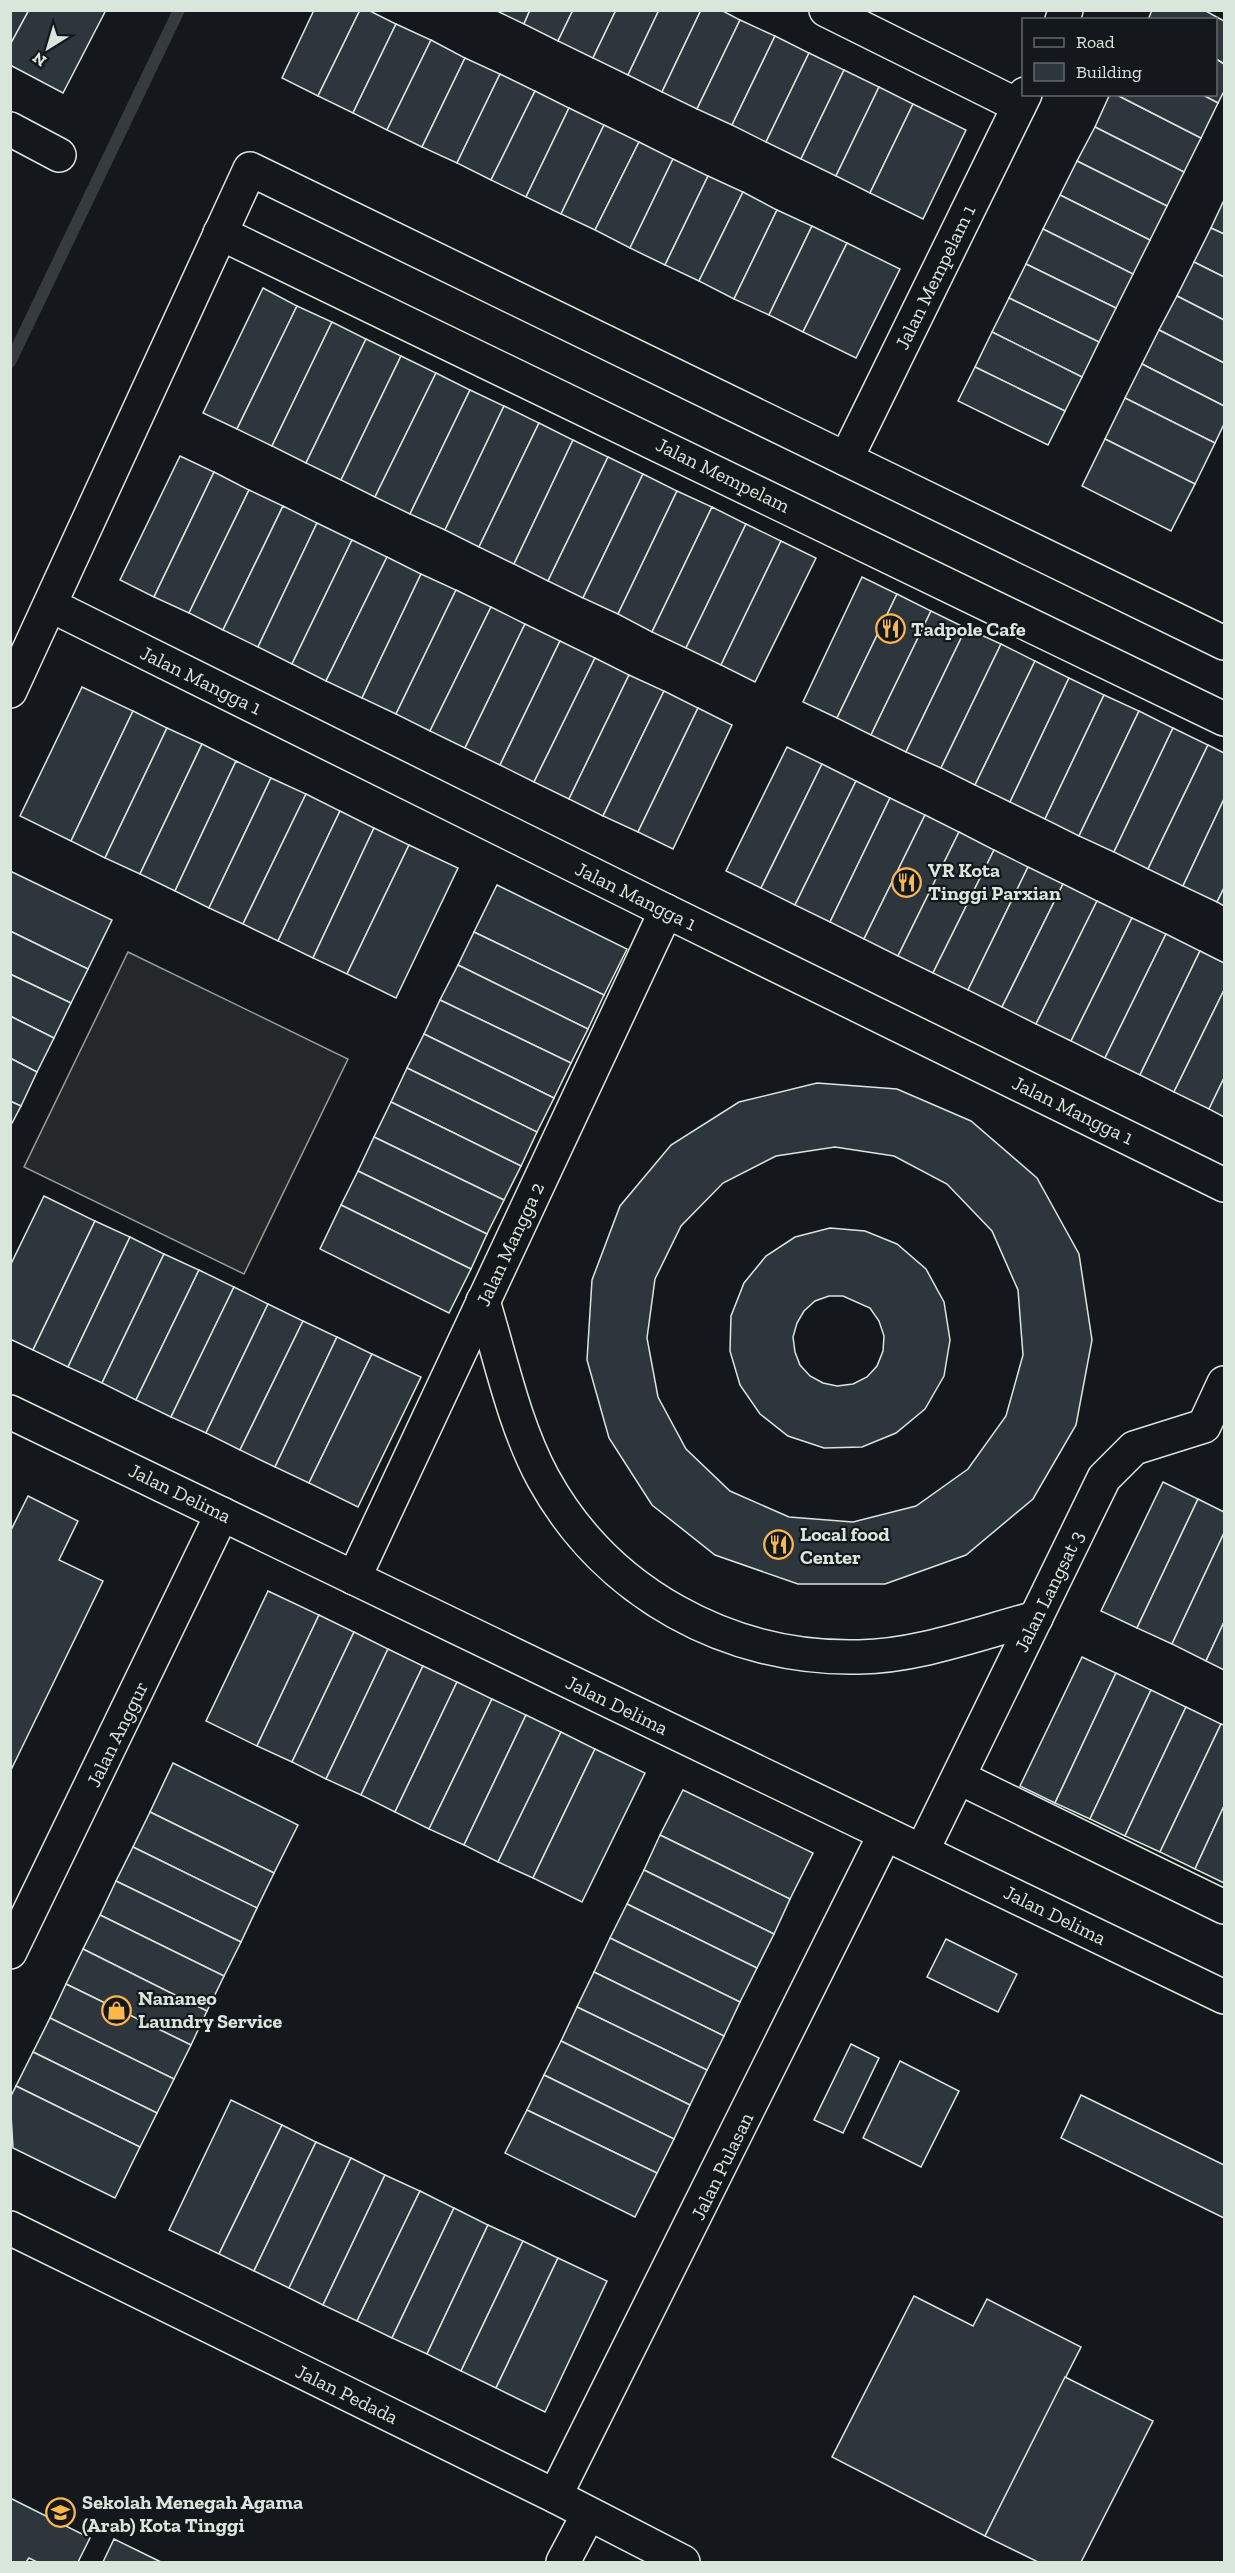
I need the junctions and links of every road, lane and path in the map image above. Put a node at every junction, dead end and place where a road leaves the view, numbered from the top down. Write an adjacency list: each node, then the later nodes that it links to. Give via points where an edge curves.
1 (826, 10): 2 (street)
2 (1022, 100): 6 (street, Jalan Mempelam 1)
3 (10, 129): 4 (street)
4 (59, 155)
5 (220, 234): 6 (street, via 250,169); 7 (street); 10 (street, Jalan Mempelam)
6 (846, 459): 8 (street)
7 (50, 605): 9 (street); 11 (street, Jalan Mangga 1)
8 (1224, 642)
9 (10, 691)
10 (1224, 719)
11 (666, 911): 12 (street, Jalan Mangga 1); 13 (street, Jalan Mangga 2)
12 (1224, 1185)
13 (483, 1301): 18 (street, Jalan Mangga 2); 19 (street, via 521,1425 543,1478 588,1542 636,1587 680,1616 738,1641 794,1654 860,1657 913,1650)
14 (1224, 1383): 16 (street, Jalan Langsat 3)
15 (10, 1412): 17 (street, Jalan Delima)
16 (1214, 1431): 19 (street, Jalan Langsat 3, via 1134,1448 1104,1478)
17 (222, 1514): 18 (street, Jalan Delima); 24 (street, Jalan Anggur)
18 (354, 1578): 21 (street, Jalan Delima)
19 (1036, 1618): 20 (street, Jalan Langsat 3)
20 (960, 1778): 22 (street, Jalan Langsat 3); 23 (street)
21 (885, 1833): 22 (street, Jalan Delima); 27 (street, Jalan Pulasan)
22 (922, 1851): 25 (street, Jalan Delima)
23 (1224, 1907)
24 (10, 1952)
25 (1224, 1997)
26 (10, 2228): 27 (street, Jalan Pedada)
27 (555, 2496): 28 (street, Jalan Pedada)
28 (588, 2516): 29 (street); 30 (street, Jalan Pedada)
29 (563, 2562)
30 (683, 2562)

